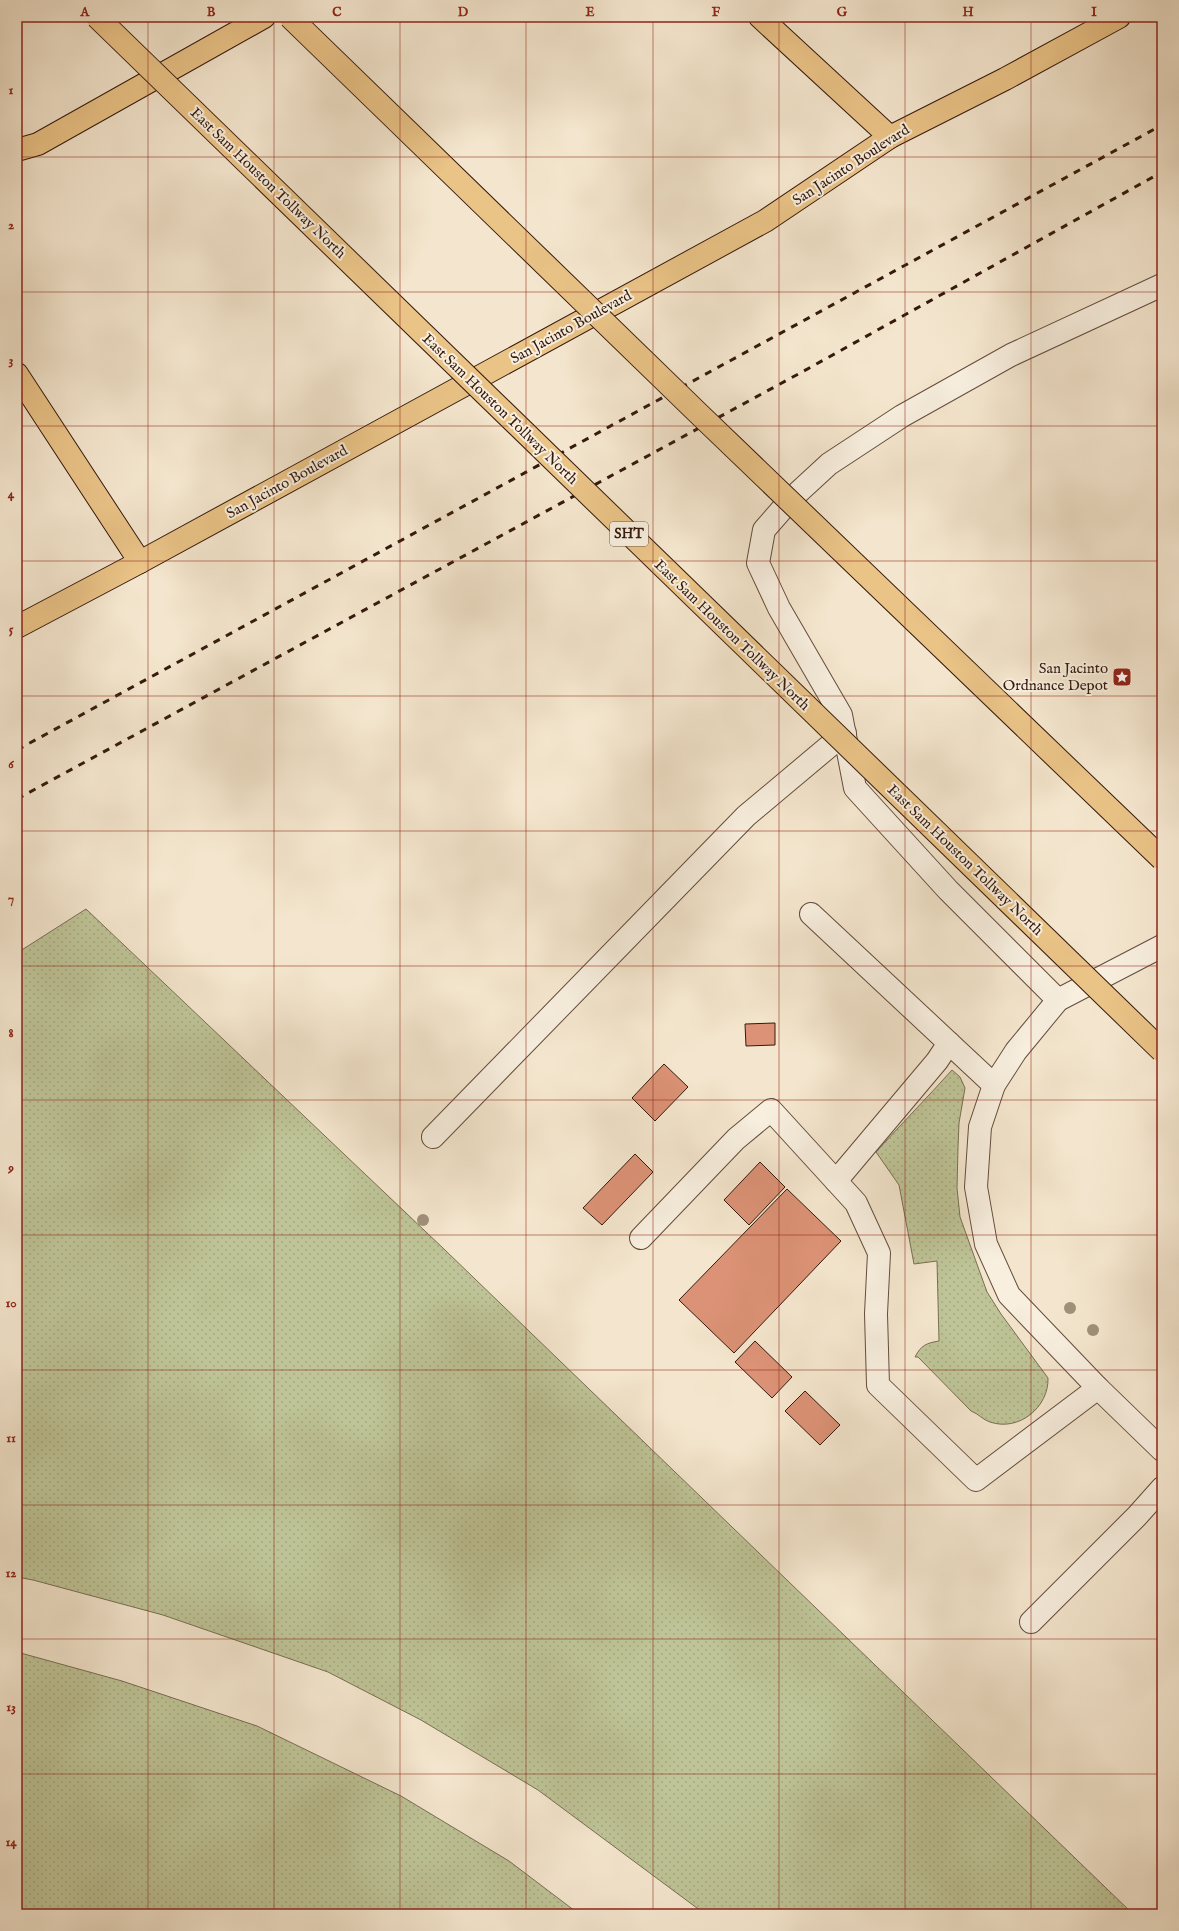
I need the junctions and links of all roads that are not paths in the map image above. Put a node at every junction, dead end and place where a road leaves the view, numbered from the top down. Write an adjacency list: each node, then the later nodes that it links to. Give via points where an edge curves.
1 (96, 17): 18 (main road, East Sam Houston Tollway North / SHT, bridge)
2 (264, 17): 7 (main road, via 38,144)
3 (290, 17): 13 (main road, bridge)
4 (760, 17): 6 (main road)
5 (1119, 17): 6 (main road, San Jacinto Boulevard, via 1005,79)
6 (890, 137): 10 (main road, San Jacinto Boulevard, via 765,220)
7 (17, 150)
8 (1162, 285): 12 (lane, via 1011,355 902,416 829,464 790,499 764,530 758,563 780,608 842,715)
9 (17, 374): 10 (main road)
10 (140, 562): 11 (main road, San Jacinto Boulevard)
11 (17, 627)
12 (845, 733): 16 (lane, via 855,788 948,890); 20 (lane, via 746,816)
13 (1162, 859)
14 (811, 914): 17 (lane)
15 (1162, 946): 16 (lane)
16 (1058, 1000): 19 (lane, via 1016,1051)
17 (949, 1043): 19 (lane); 21 (lane, via 932,1067)
18 (1162, 1051)
19 (994, 1084): 23 (lane, via 980,1127 976,1187 986,1244 1009,1295)
20 (432, 1137)
21 (836, 1181): 22 (lane, via 771,1110 736,1139); 23 (lane, via 856,1203 879,1253 876,1314 878,1385 976,1480)
22 (642, 1238)
23 (1098, 1388): 24 (lane)
24 (1162, 1450)
25 (1162, 1488): 26 (lane)
26 (1031, 1622)

